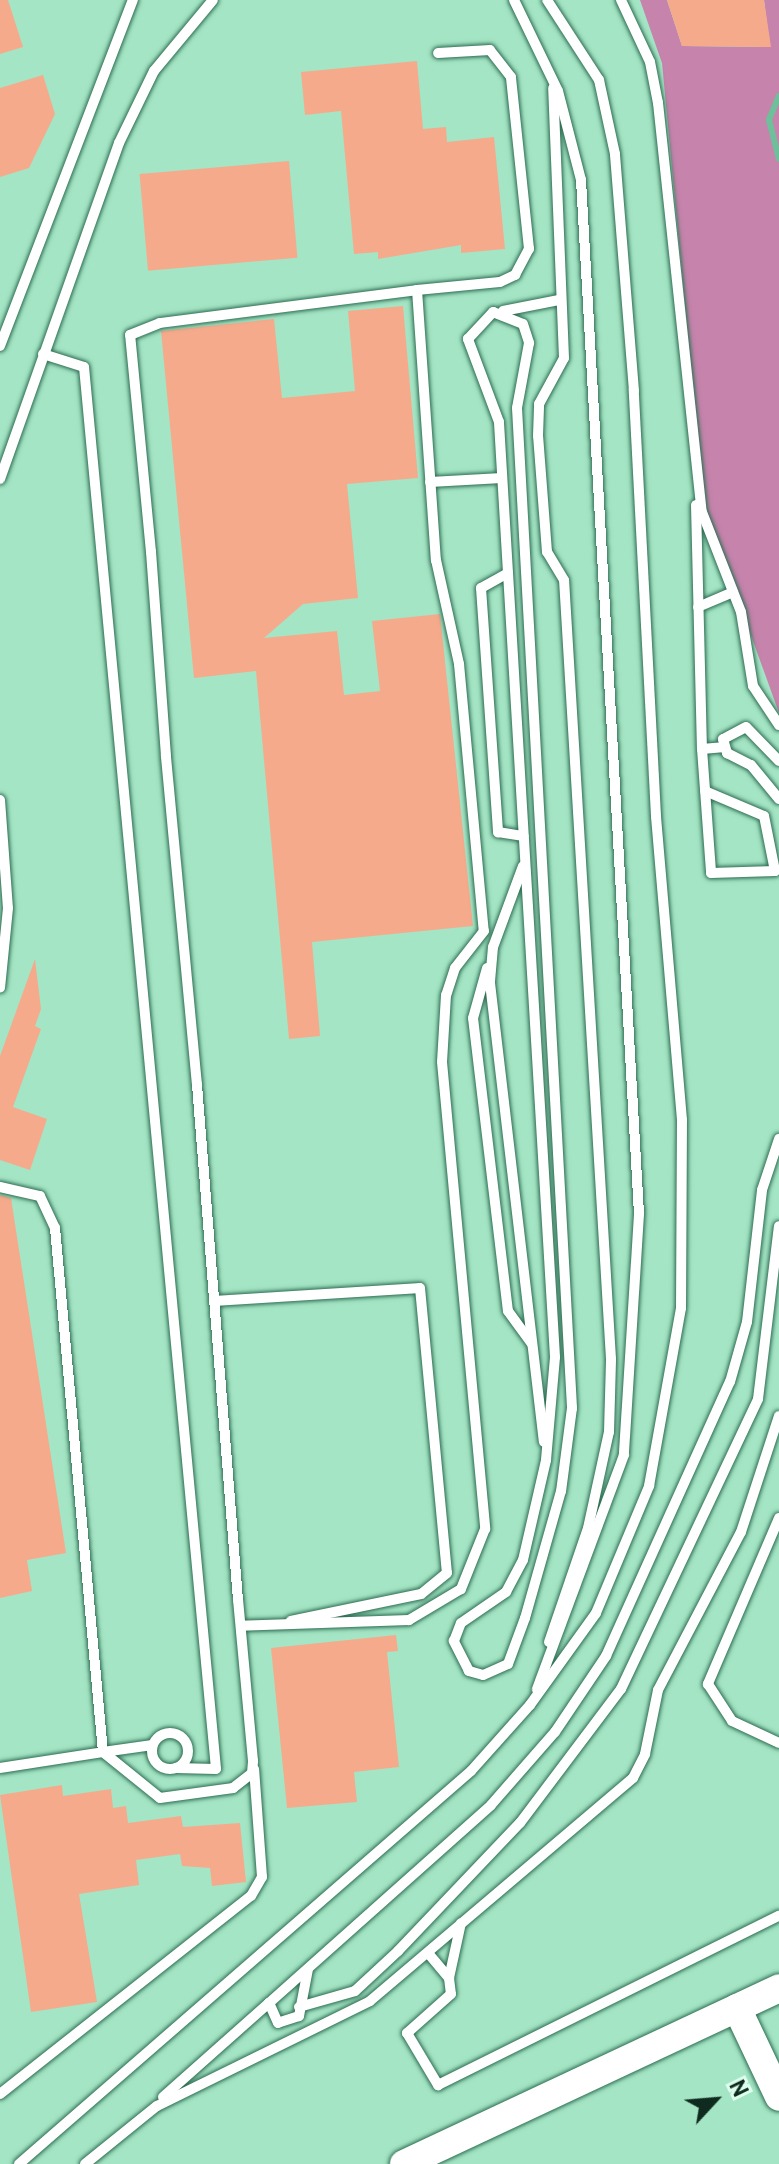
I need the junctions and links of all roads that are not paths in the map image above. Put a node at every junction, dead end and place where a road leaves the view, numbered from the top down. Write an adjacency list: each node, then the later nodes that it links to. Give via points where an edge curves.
1 (133, 0): 11 (lane)
2 (213, 0): 12 (lane, via 154,71 119,143)
3 (514, 0): 7 (lane)
4 (547, 0): 44 (lane, via 599,80 615,154 682,1120 683,1242 670,1393 649,1486 596,1613)
5 (621, 0): 13 (lane, via 650,62 658,103)
6 (438, 53): 8 (lane, via 490,50 511,77 529,249 515,275 500,282)
7 (553, 81): 9 (lane); 44 (lane, via 581,180 639,1214 624,1455)
8 (417, 290): 16 (lane); 37 (lane, via 160,323 130,335)
9 (559, 300): 10 (lane); 44 (lane, via 564,358 539,404 538,436 547,552 564,580 611,1359 609,1432 588,1528)
10 (493, 312): 14 (lane, via 468,339 494,400); 40 (lane, via 523,324 529,343 517,408 572,1408 561,1491 508,1664 483,1675 469,1671 454,1641 461,1623 506,1592 523,1560)
11 (0, 346)
12 (43, 354): 15 (lane); 50 (lane, via 84,367 216,1769)
13 (697, 475): 18 (lane, via 702,512); 19 (lane)
14 (502, 478): 16 (lane); 17 (lane)
15 (0, 479)
16 (430, 482): 43 (lane, via 436,560 459,664 484,931 455,968 446,995 442,1062 485,1529 461,1589 409,1620)
17 (508, 573): 27 (lane); 27 (lane, via 481,588 498,832)
18 (733, 592): 19 (lane); 20 (lane, via 753,686)
19 (698, 607): 22 (lane)
20 (779, 725)
21 (725, 747): 22 (lane); 23 (lane, via 732,729 746,727); 25 (lane)
22 (702, 749): 24 (lane)
23 (779, 761)
24 (705, 791): 24 (lane, via 711,873 775,871 764,816)
25 (779, 799)
26 (0, 800): 29 (lane)
27 (524, 836): 28 (lane)
28 (525, 861): 31 (lane); 40 (lane, via 555,1357)
29 (4, 890): 30 (lane)
30 (4, 928): 32 (lane)
31 (493, 947): 38 (lane, via 490,983); 38 (lane, via 473,1018 508,1311)
32 (2, 970): 33 (lane)
33 (0, 988)
34 (779, 1139): 54 (lane, via 762,1190 747,1322 722,1407 606,1656 555,1732 491,1805)
35 (0, 1187): 47 (lane, via 40,1196 55,1228)
36 (779, 1226): 58 (lane, via 758,1399 621,1689 520,1823 398,1951 355,1991)
37 (215, 1301): 42 (lane); 43 (lane, via 420,1288 447,1573 421,1594)
38 (533, 1346): 40 (lane)
39 (779, 1416): 52 (lane, via 741,1532 658,1690 633,1778)
40 (546, 1460)
41 (779, 1518): 45 (lane, via 708,1684 732,1721)
42 (241, 1626): 43 (lane); 48 (lane)
43 (270, 1626)
44 (530, 1705): 63 (lane, via 408,1831)
45 (779, 1743)
46 (153, 1745): 47 (lane); 50 (lane, via 155,1761); 50 (lane, via 167,1732 184,1738 188,1755)
47 (103, 1752): 48 (lane, via 160,1798 233,1788 252,1773); 49 (lane)
48 (253, 1761): 60 (lane, via 262,1877 251,1896)
49 (0, 1768)
50 (176, 1768)
51 (779, 1916): 55 (lane, via 438,2085 407,2033 414,2019 446,2003)
52 (461, 1923): 53 (lane); 55 (lane)
53 (428, 1953): 55 (lane); 62 (lane, via 331,2025 196,2084)
54 (308, 1969): 57 (lane); 58 (lane)
55 (449, 1978)
56 (779, 1988): 59 (street)
57 (269, 2003): 58 (lane, via 278,2023 299,2016); 62 (lane)
58 (299, 2007)
59 (737, 2008): 61 (street); 65 (street)
60 (0, 2094)
61 (779, 2097)
62 (111, 2144): 64 (lane)
63 (19, 2164)
64 (85, 2164)
65 (404, 2164)

